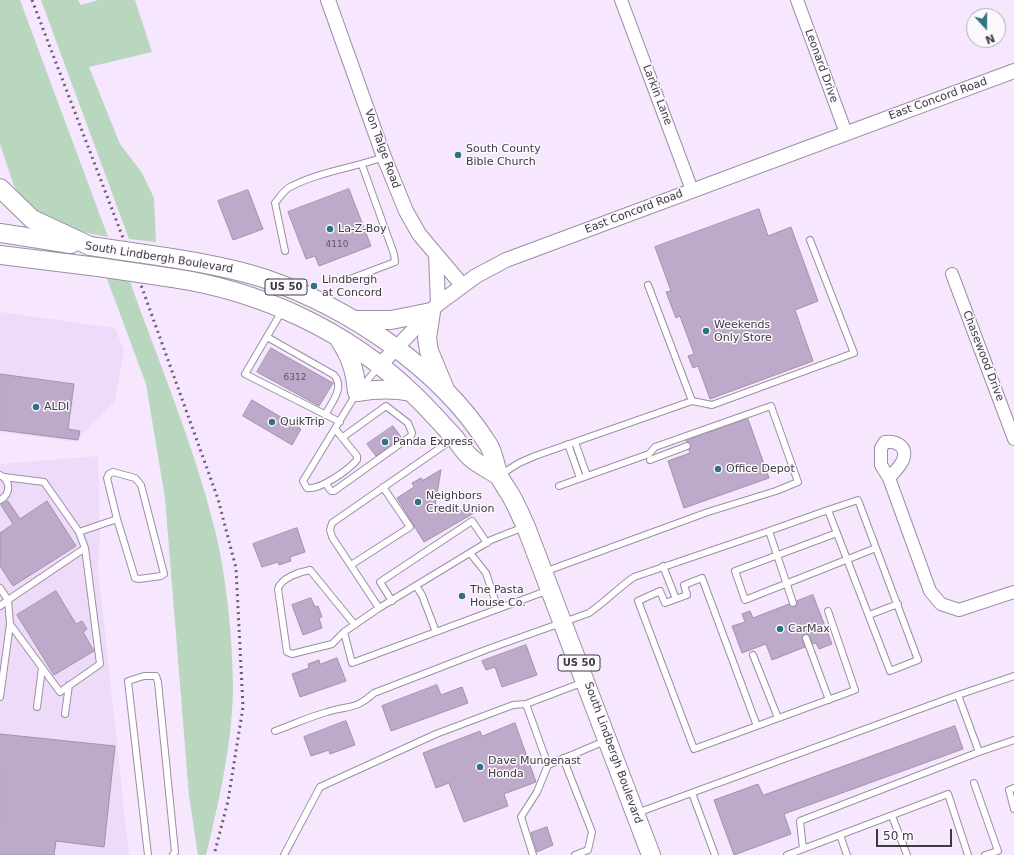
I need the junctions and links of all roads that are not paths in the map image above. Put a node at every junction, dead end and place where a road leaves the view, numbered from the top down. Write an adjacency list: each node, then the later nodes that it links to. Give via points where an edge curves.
1 (328, 0): 6 (street, Von Talge Road)
2 (621, 0): 9 (street, Larkin Lane)
3 (797, 0): 5 (street, Leonard Drive)
4 (1014, 71): 5 (street, East Concord Road)
5 (846, 133): 9 (street, East Concord Road)
6 (384, 158): 7 (lane); 14 (street, Von Talge Road, via 411,223)
7 (362, 165): 13 (lane, via 322,175 288,188 275,203); 19 (lane, via 395,262)
8 (0, 188): 12 (main road, via 32,219)
9 (692, 190): 20 (street, East Concord Road, via 506,260)
10 (0, 233): 12 (main road, South Lindbergh Boulevard / US 50)
11 (810, 240): 32 (lane, via 854,353 712,405)
12 (90, 246): 24 (main road, South Lindbergh Boulevard / US 50, bridge, via 227,268 302,293)
13 (285, 251)
14 (436, 254): 20 (street, Von Talge Road); 22 (street)
15 (0, 255): 16 (main road, South Lindbergh Boulevard / US 50)
16 (18, 257): 17 (main road); 23 (main road, South Lindbergh Boulevard / US 50, bridge, via 173,278 235,291)
17 (0, 266)
18 (952, 274): 38 (street, Chasewood Drive)
19 (350, 279)
20 (462, 285): 22 (street, East Concord Road)
21 (648, 285): 32 (lane)
22 (434, 308): 24 (main road, via 392,320); 27 (street, East Concord Road); 31 (main road, via 427,338 429,351)
23 (283, 309): 25 (lane); 26 (main road, South Lindbergh Boulevard / US 50)
24 (354, 320): 27 (main road, South Lindbergh Boulevard / US 50)
25 (267, 337): 33 (lane, via 339,380 339,387); 33 (lane, via 246,374)
26 (338, 337): 28 (main road, South Lindbergh Boulevard / US 50); 29 (main road, via 350,356)
27 (395, 348): 28 (street, East Concord Road); 31 (main road, South Lindbergh Boulevard / US 50)
28 (380, 365): 29 (lane, East Concord Road); 30 (main road, South Lindbergh Boulevard / US 50)
29 (358, 392): 30 (main road, via 392,388); 34 (lane, East Concord Road)
30 (411, 392): 37 (main road, South Lindbergh Boulevard / US 50)
31 (447, 393): 44 (main road, South Lindbergh Boulevard / US 50, via 471,420 489,446)
32 (692, 401): 39 (lane)
33 (325, 414): 34 (lane)
34 (340, 422): 35 (lane, East Concord Road)
35 (336, 430): 36 (lane); 47 (lane, East Concord Road, via 303,481 307,488 312,489)
36 (343, 437): 47 (lane, via 358,460); 47 (lane, via 386,406 410,426 412,433 334,491)
37 (455, 438): 44 (main road, South Lindbergh Boulevard / US 50, via 471,458); 49 (lane)
38 (1014, 439)
39 (575, 442): 40 (lane); 45 (lane)
40 (568, 444): 44 (lane, via 518,464); 45 (lane)
41 (687, 446): 42 (lane)
42 (649, 457): 45 (lane); 65 (lane, via 655,447 771,406 798,482)
43 (2, 476): 50 (lane, via 7,480 9,489); 55 (lane, via 44,482)
44 (499, 476): 53 (main road, South Lindbergh Boulevard / US 50)
45 (584, 477): 48 (lane)
46 (889, 478): 70 (street, via 930,591 941,604 959,610)
47 (326, 484)
48 (559, 486)
49 (383, 487): 63 (lane, via 332,523 332,537); 63 (lane, via 410,527)
50 (0, 500)
51 (828, 510): 54 (lane); 56 (lane); 59 (lane, via 858,500)
52 (117, 519): 52 (lane, via 135,578 164,574 141,485 135,478 113,472 107,478); 55 (lane)
53 (526, 526): 57 (lane); 65 (main road, South Lindbergh Boulevard / US 50)
54 (769, 530): 61 (lane); 64 (lane)
55 (80, 532): 58 (lane)
56 (837, 533): 61 (lane); 62 (lane)
57 (487, 543): 60 (lane); 73 (lane, via 472,521 380,582)
58 (85, 548): 72 (lane); 91 (lane, via 100,664)
59 (876, 548): 62 (lane); 75 (lane)
60 (470, 553): 67 (lane); 78 (lane, via 486,573)
61 (777, 555): 66 (lane); 66 (lane, via 735,571 745,600)
62 (847, 559): 66 (lane); 80 (lane)
63 (351, 565): 77 (lane)
64 (663, 566): 71 (lane); 81 (lane, via 634,577 589,613)
65 (544, 572): 69 (main road, South Lindbergh Boulevard / US 50)
66 (787, 584): 74 (lane)
67 (416, 586): 73 (lane); 85 (lane)
68 (0, 588): 72 (lane)
69 (551, 589): 78 (lane); 81 (main road, South Lindbergh Boulevard / US 50)
70 (1011, 593)
71 (676, 599): 99 (lane, via 687,595 684,584 702,578); 99 (lane, via 665,603 660,591 638,601 694,749)
72 (8, 600): 76 (lane); 82 (lane)
73 (392, 601): 77 (lane)
74 (793, 603)
75 (898, 604): 80 (lane); 80 (lane, via 918,660 890,671)
76 (0, 606)
77 (379, 608): 83 (lane)
78 (498, 609): 85 (lane)
79 (828, 611): 94 (lane, via 855,690)
80 (869, 615)
81 (563, 622): 90 (main road, South Lindbergh Boulevard / US 50); 100 (lane, via 374,693 362,703 347,709 328,711)
82 (10, 624): 88 (lane); 93 (lane)
83 (354, 625): 84 (lane); 84 (lane, via 310,570 283,580 279,585 287,652 292,654 332,644)
84 (344, 632): 85 (lane, via 352,663)
85 (436, 632)
86 (806, 638): 94 (lane)
87 (753, 654): 98 (lane)
88 (42, 668): 91 (lane, via 60,692); 96 (lane)
89 (1014, 676): 92 (lane)
90 (586, 682): 95 (lane); 101 (main road, South Lindbergh Boulevard / US 50)
91 (69, 685): 97 (lane)
92 (958, 696): 103 (lane); 108 (lane)
93 (0, 697)
94 (828, 700): 98 (lane)
95 (526, 704): 105 (lane); 116 (lane, via 513,706 436,734 320,787)
96 (36, 707)
97 (65, 714)
98 (778, 718): 99 (lane)
99 (757, 726)
100 (275, 732)
101 (608, 740): 104 (lane); 110 (main road, South Lindbergh Boulevard / US 50)
102 (1014, 740): 103 (lane)
103 (979, 752): 113 (lane, via 800,821)
104 (563, 758): 105 (lane); 118 (lane, via 592,832 588,850)
105 (548, 765): 117 (lane, via 537,792 521,818)
106 (974, 783): 125 (lane, via 998,851)
107 (1014, 788): 109 (lane, via 1009,790)
108 (692, 793): 110 (lane); 120 (lane)
109 (1014, 809)
110 (635, 813): 119 (main road, South Lindbergh Boulevard / US 50)
111 (892, 816): 112 (lane); 123 (lane); 124 (lane, via 948,794)
112 (840, 835): 113 (lane); 122 (lane)
113 (803, 849): 121 (lane)
114 (148, 855): 115 (lane, via 128,682 144,676 156,676 158,682 175,852)
115 (173, 855)
116 (284, 855)
117 (533, 855)
118 (575, 855)
119 (651, 855)
120 (715, 855)
121 (787, 855)
122 (847, 855)
123 (906, 855)
124 (968, 855)
125 (985, 855)

